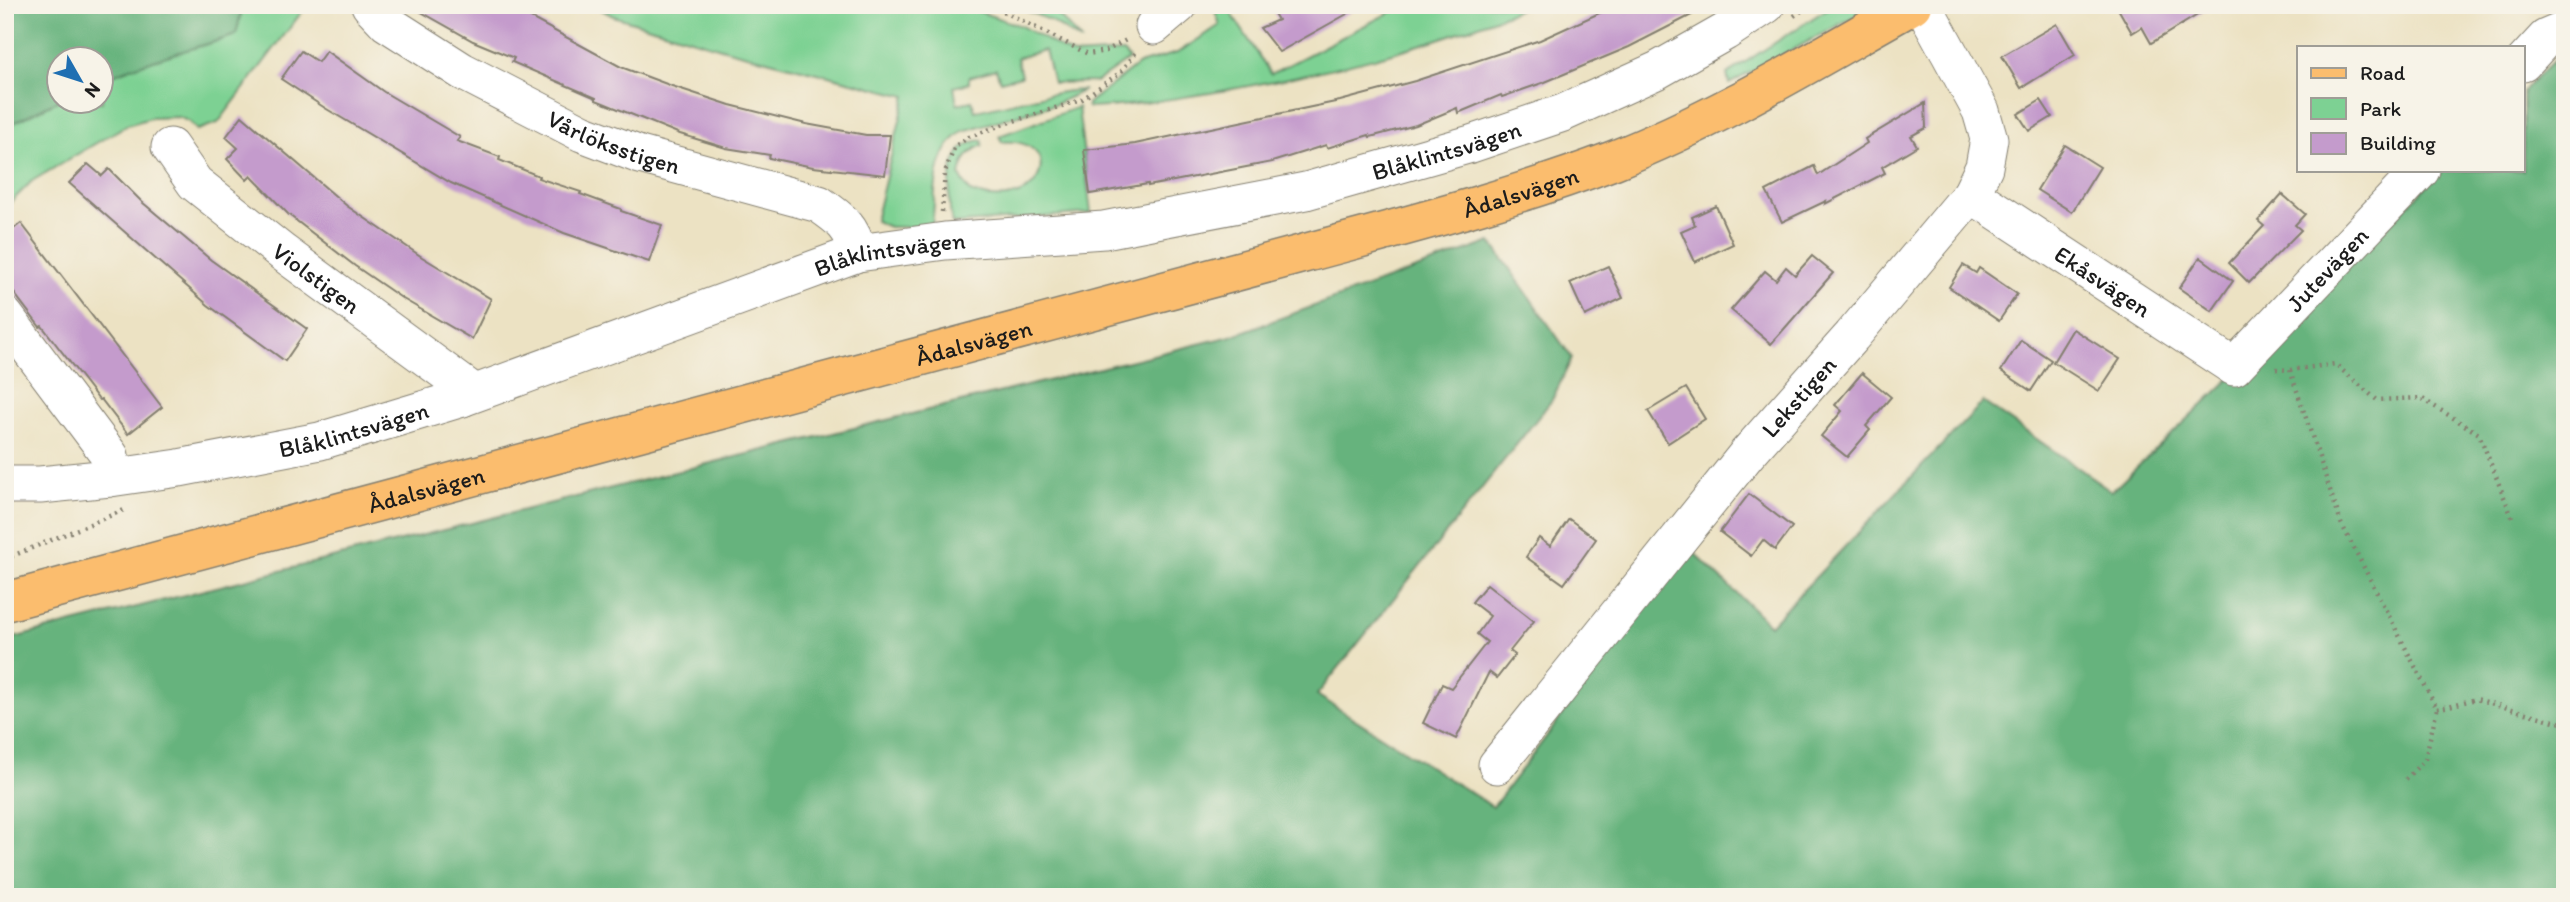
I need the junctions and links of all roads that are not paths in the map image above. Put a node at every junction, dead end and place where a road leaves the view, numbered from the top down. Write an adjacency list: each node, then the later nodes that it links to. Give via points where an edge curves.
1 (370, 5): 10 (street, Vårlöksstigen, via 387,23 462,71 582,133 640,155 819,204 840,218 854,236)
2 (1912, 5): 16 (main road, Ådalsvägen, via 1695,123 1614,159 1512,193 1329,247)
3 (1923, 5): 9 (street, Lekstigen, via 1981,111 1989,139 1984,167)
4 (1777, 13): 10 (street, Blåklintsvägen, via 1725,32 1658,70 1563,113 1306,191 1104,230 945,241)
5 (2565, 30): 6 (street, via 2546,38)
6 (2524, 62)
7 (170, 147): 13 (street, Violstigen, via 195,183 466,387)
8 (2419, 172): 12 (street, Jutevägen)
9 (1971, 194): 12 (street, Ekåsvägen); 17 (street, Lekstigen, via 1747,454)
10 (858, 253): 13 (street, Blåklintsvägen)
11 (5, 316): 14 (street, via 110,456)
12 (2234, 367)
13 (462, 398): 14 (street, Blåklintsvägen, via 320,441)
14 (110, 478): 15 (street, Blåklintsvägen)
15 (5, 485)
16 (5, 602)
17 (1497, 765)

